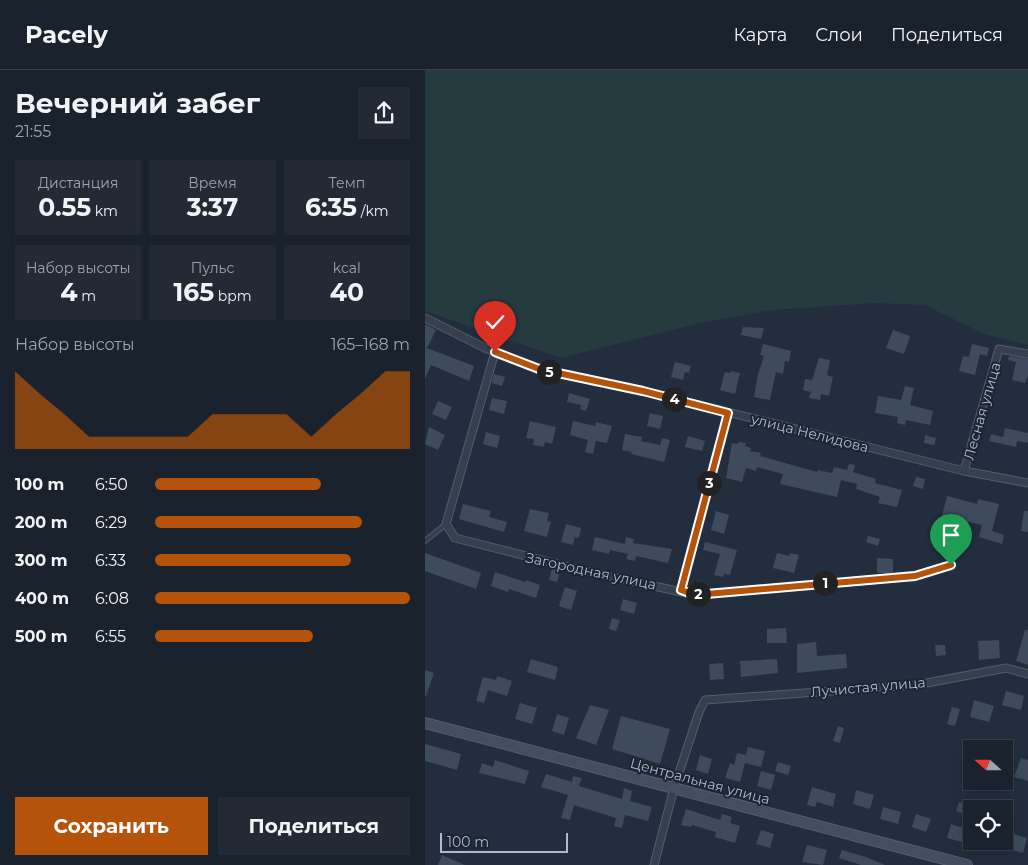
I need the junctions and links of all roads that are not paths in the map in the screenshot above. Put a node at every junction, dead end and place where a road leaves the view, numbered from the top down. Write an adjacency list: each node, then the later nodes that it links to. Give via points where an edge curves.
1 (425, 318): 2 (street, улица Нелидова)
2 (495, 352): 4 (street, улица Нелидова, via 539,369); 7 (street)
3 (1028, 354): 5 (street, Лесная улица, via 999,349)
4 (728, 413): 5 (street, улица Нелидова); 10 (street)
5 (964, 471): 6 (street, улица Нелидова)
6 (1028, 483)
7 (446, 524): 8 (lane); 10 (street, Загородная улица, via 455,538 581,570)
8 (425, 541)
9 (951, 565): 10 (street, Загородная улица, via 915,576 695,595)
10 (681, 590)
11 (1028, 674): 13 (street, Лучистая улица, via 1006,668 916,684 705,700)
12 (425, 723): 13 (street, Центральная улица)
13 (674, 788): 14 (street); 15 (street, Центральная улица)
14 (654, 865)
15 (967, 865)

